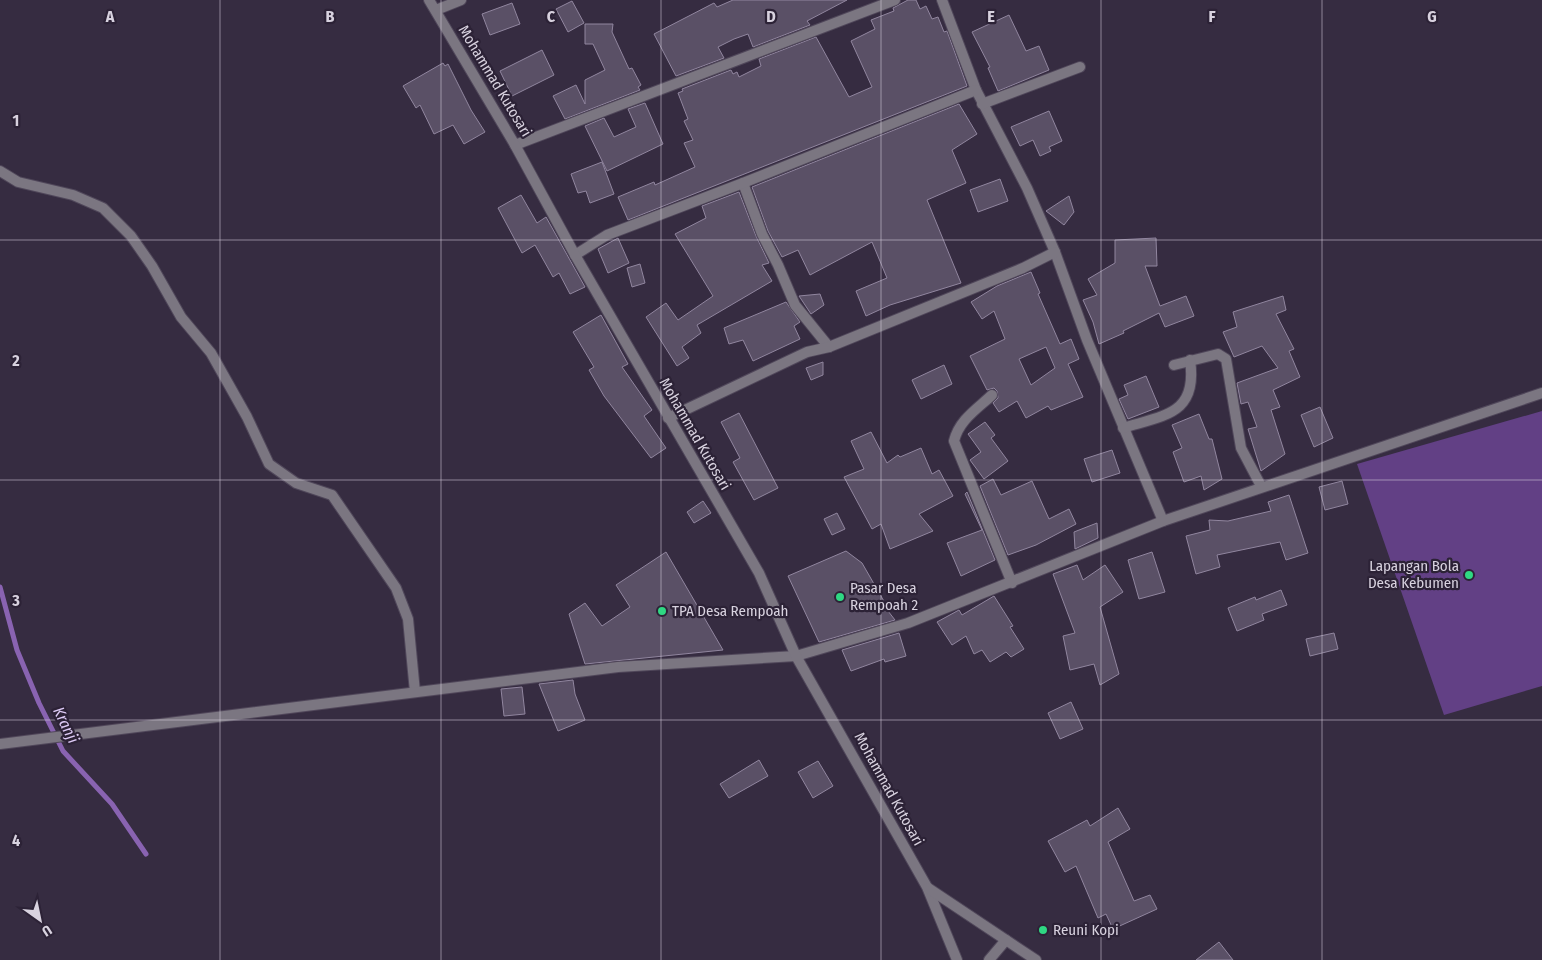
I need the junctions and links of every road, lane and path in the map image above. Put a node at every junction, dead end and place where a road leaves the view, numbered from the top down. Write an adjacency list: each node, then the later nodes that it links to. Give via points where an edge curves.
1 (428, 0): 5 (street, Mohammad Kutosari)
2 (461, 0): 5 (street)
3 (895, 0): 9 (street)
4 (942, 0): 7 (street)
5 (436, 10): 9 (street, Mohammad Kutosari)
6 (1080, 67): 8 (street)
7 (976, 90): 8 (street); 11 (street)
8 (982, 104): 12 (street, via 1027,188)
9 (515, 144): 13 (street, Mohammad Kutosari)
10 (0, 171): 25 (street, via 18,182 73,195 103,208 131,236 181,317 210,353 247,416 269,464 296,483 332,495 396,588 408,619)
11 (743, 183): 13 (street, via 607,235); 14 (street, via 762,234 795,305)
12 (1055, 252): 14 (street); 20 (street)
13 (575, 255): 19 (street, Mohammad Kutosari)
14 (829, 347): 19 (street, via 807,352)
15 (1190, 360): 16 (street); 20 (street, via 1191,389 1184,405 1165,415); 21 (street, via 1218,354 1226,359 1241,448)
16 (1174, 365)
17 (1542, 393): 21 (street)
18 (992, 395): 23 (street, via 962,422 954,440)
19 (668, 418): 24 (street, Mohammad Kutosari, via 759,573)
20 (1123, 428): 22 (street)
21 (1261, 486): 22 (street)
22 (1163, 521): 23 (street)
23 (1012, 583): 24 (street, via 908,623)
24 (796, 656): 25 (street, via 618,667); 27 (street, Mohammad Kutosari)
25 (416, 692): 26 (street)
26 (0, 744)
27 (927, 887): 28 (street); 29 (street, Mohammad Kutosari)
28 (1006, 940): 30 (street); 31 (street)
29 (957, 960)
30 (989, 960)
31 (1036, 960)

